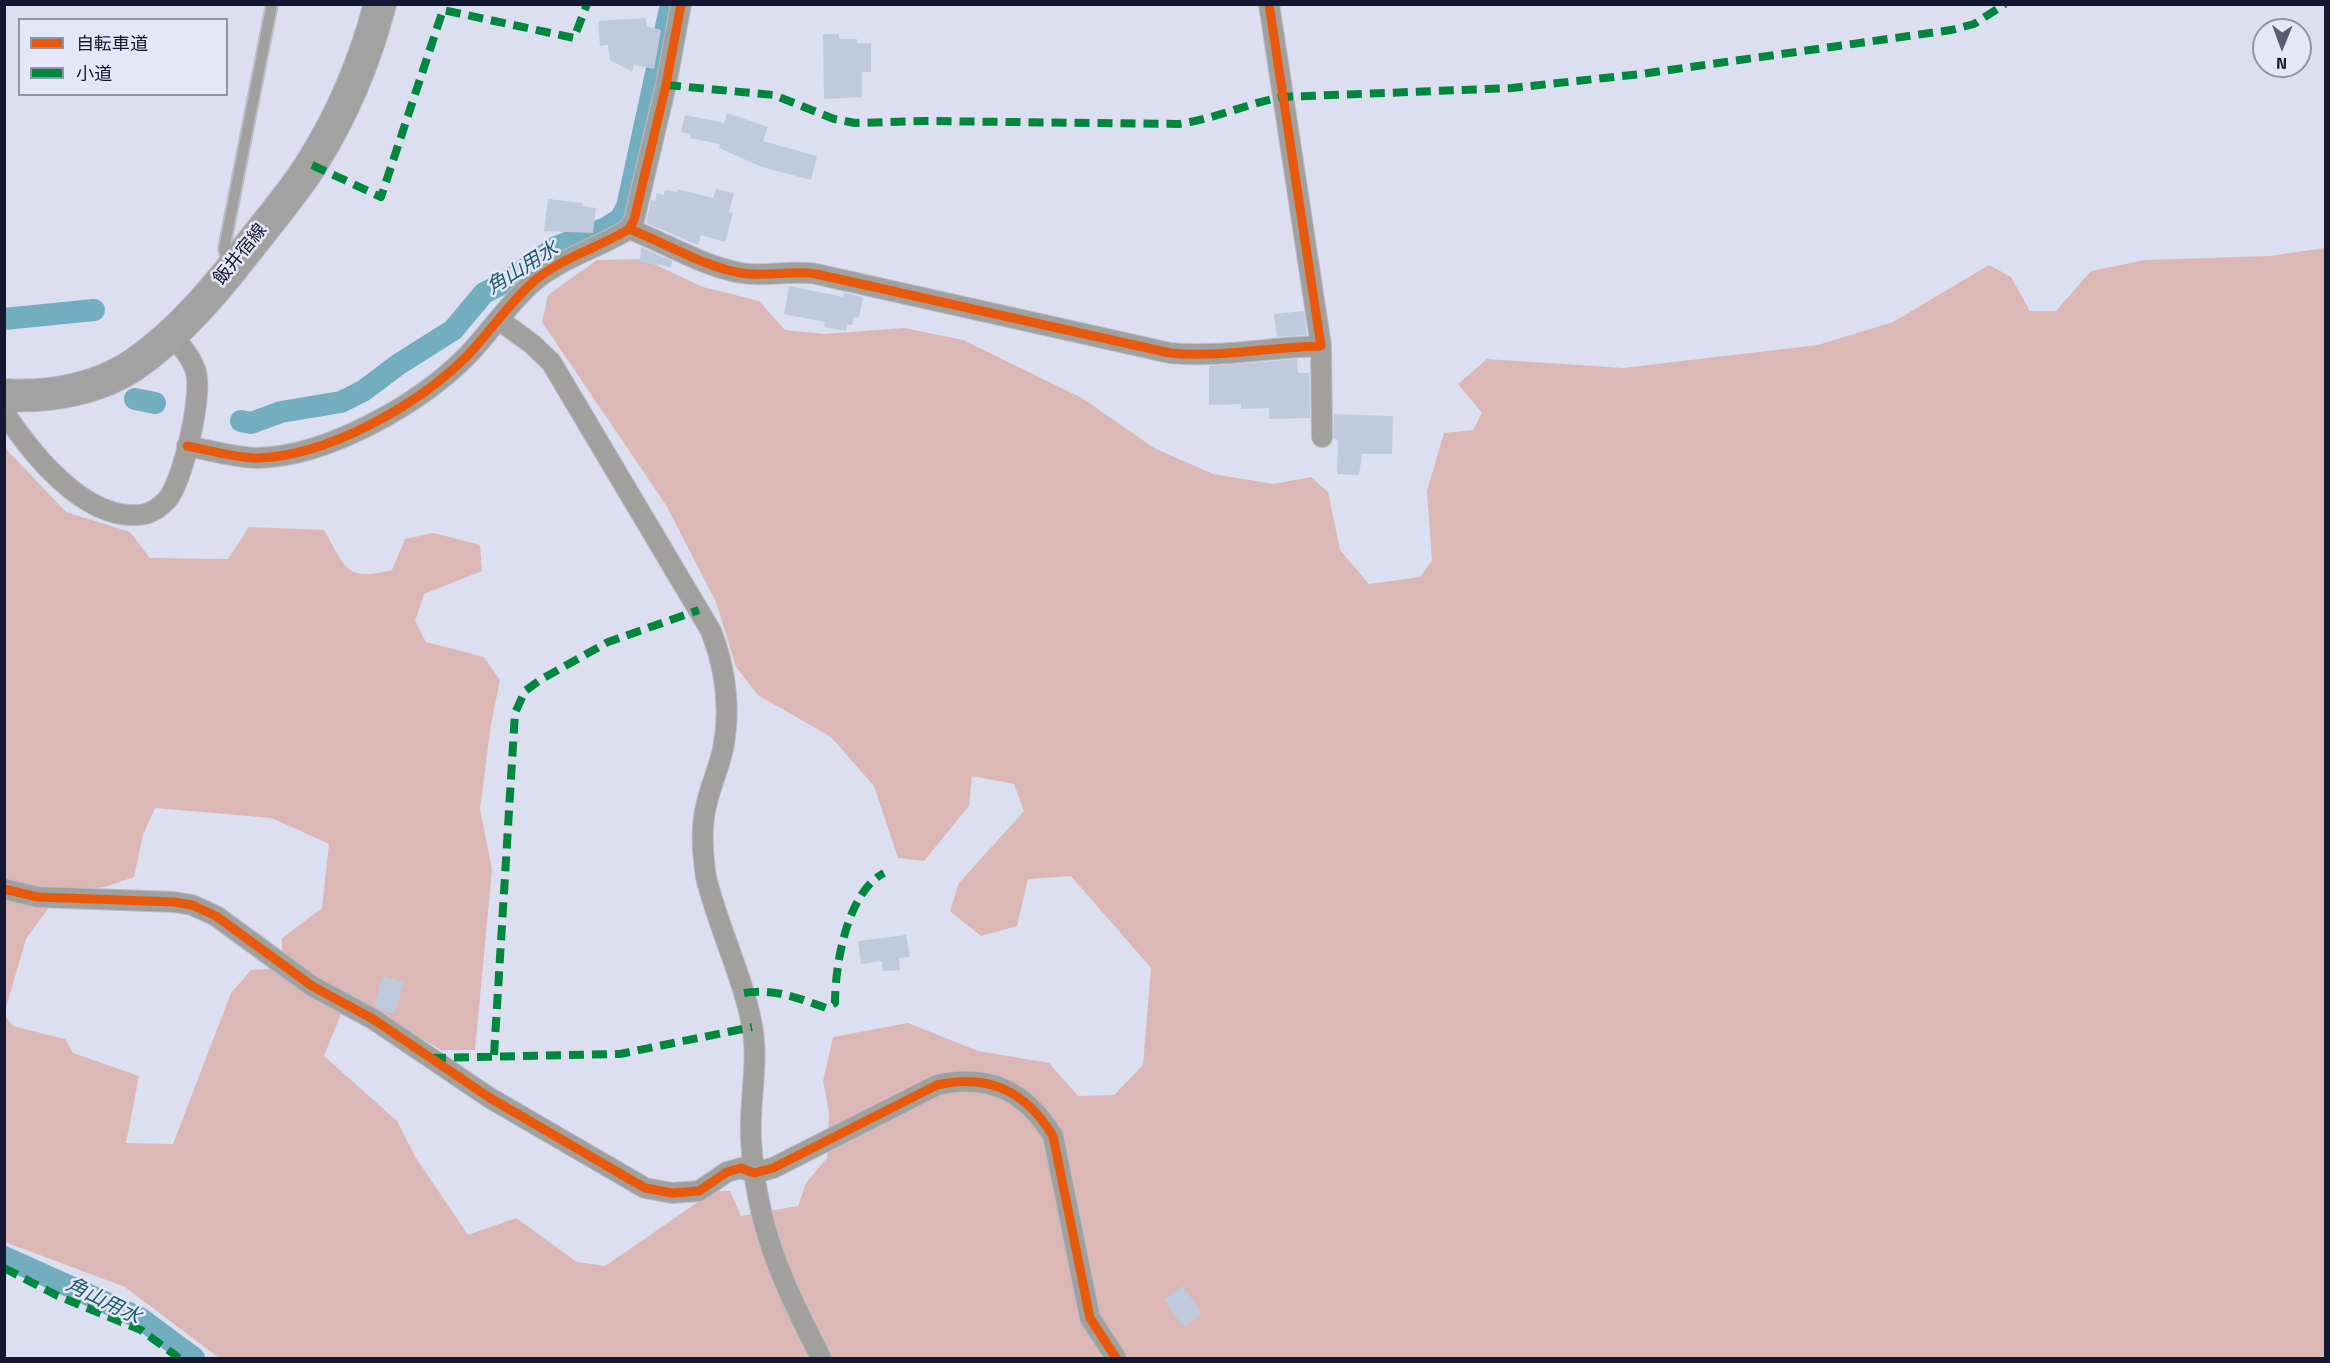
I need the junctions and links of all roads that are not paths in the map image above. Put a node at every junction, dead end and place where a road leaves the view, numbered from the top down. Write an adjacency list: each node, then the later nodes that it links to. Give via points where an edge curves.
1 (272, 4): 6 (lane, via 224,249)
2 (380, 4): 6 (main road, 飯井宿線, via 355,84 312,165)
3 (681, 4): 5 (street, via 666,85 637,210)
4 (1269, 4): 9 (street)
5 (629, 229): 7 (street, via 548,271); 9 (street, via 695,259 741,273 816,274 1170,353 1202,356)
6 (230, 271): 8 (main road, 飯井宿線)
7 (499, 320): 12 (street, via 434,383 357,433 282,456); 14 (street, via 551,362 711,631 722,661 727,717 723,750 704,816 703,851 713,907 752,1027)
8 (172, 336): 10 (main road, 飯井宿線, via 134,365 82,388); 12 (street, via 196,370 196,397)
9 (1322, 346): 11 (street)
10 (6, 401): 12 (street, via 20,437 60,480 93,506 123,516 147,515 167,500 179,477)
11 (1322, 437)
12 (187, 446)
13 (4, 889): 14 (street, via 38,897 174,902 216,916 312,986 373,1019 490,1098 645,1188 672,1193 699,1191 727,1172 741,1168)
14 (754, 1173): 15 (street, via 768,1243); 16 (street, via 773,1168 937,1085 958,1080 1003,1088 1032,1108 1053,1136 1090,1318)
15 (822, 1359)
16 (1116, 1359)

